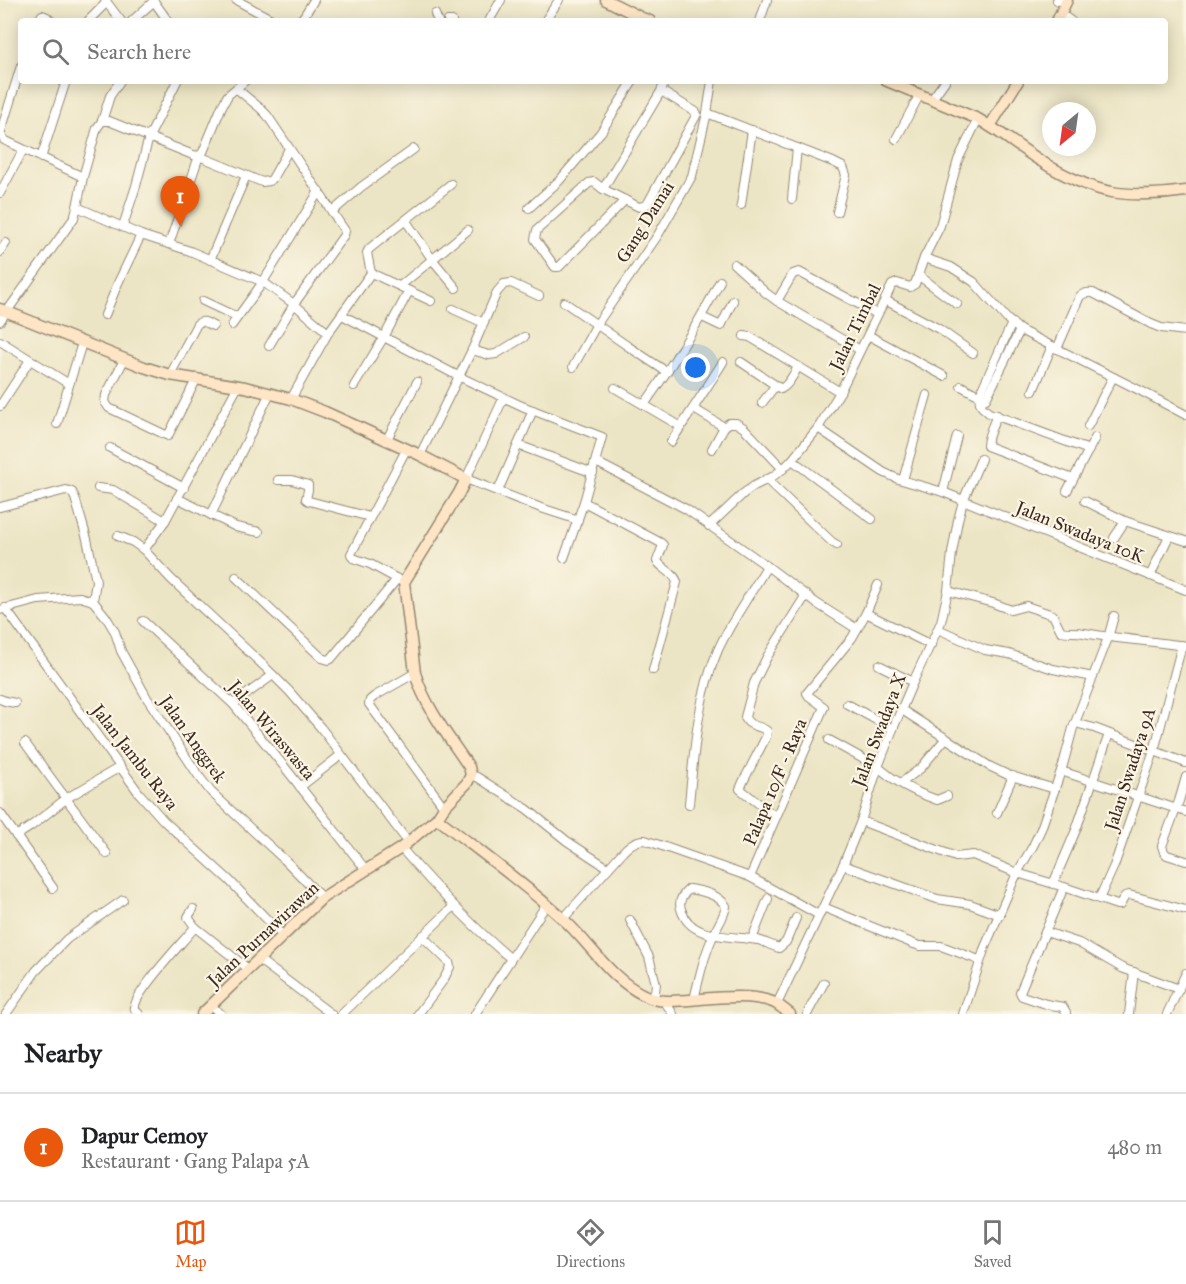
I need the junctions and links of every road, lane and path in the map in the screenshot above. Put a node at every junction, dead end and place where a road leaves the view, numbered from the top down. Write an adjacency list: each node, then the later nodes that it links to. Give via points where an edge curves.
1 (236, 0): 13 (street)
2 (314, 0): 14 (street)
3 (501, 0): 15 (street)
4 (559, 0): 16 (street)
5 (606, 0): 17 (street)
6 (767, 0): 18 (street)
7 (106, 1): 9 (street); 10 (street)
8 (154, 1): 11 (street); 12 (street)
9 (91, 18)
10 (119, 18)
11 (135, 18)
12 (166, 18)
13 (269, 18)
14 (302, 18)
15 (491, 18)
16 (547, 18)
17 (642, 18)
18 (761, 18)
19 (18, 76): 44 (street, via 1,135)
20 (65, 84): 46 (street)
21 (118, 84): 36 (street)
22 (175, 84): 39 (street)
23 (242, 84): 30 (street)
24 (631, 84): 58 (street, via 601,132)
25 (664, 84): 31 (street)
26 (712, 84): 34 (street, Gang Damai)
27 (895, 84): 32 (street)
28 (943, 84): 33 (street)
29 (1016, 84): 37 (street)
30 (237, 89): 42 (street, via 267,115); 45 (street, via 228,95)
31 (661, 91): 50 (street); 55 (street, via 697,114 648,203 639,207)
32 (920, 94): 33 (street); 40 (street)
33 (932, 99): 35 (street)
34 (707, 113): 38 (street); 97 (street, Gang Damai, via 692,176 658,235)
35 (978, 119): 37 (street); 68 (street, via 958,160 940,226)
36 (102, 121): 39 (street); 48 (street)
37 (990, 126): 52 (street, via 1065,175 1111,192)
38 (752, 130): 41 (street); 56 (street)
39 (148, 137): 45 (street); 62 (street)
40 (896, 139)
41 (797, 147): 54 (street); 60 (street, via 843,167 846,175)
42 (289, 149): 47 (street, via 269,181); 51 (street)
43 (414, 149): 59 (street)
44 (23, 150): 46 (street); 53 (street)
45 (199, 156): 47 (street); 66 (street)
46 (41, 158): 48 (street)
47 (246, 176): 70 (street)
48 (83, 177): 57 (street)
49 (452, 184): 61 (street)
50 (603, 189): 55 (street); 55 (street, via 589,183 537,230 535,239 555,267)
51 (319, 190): 59 (street); 75 (street)
52 (1186, 191)
53 (0, 193)
54 (792, 199)
55 (625, 200)
56 (741, 205)
57 (77, 207): 62 (street); 89 (street, via 60,239)
58 (530, 208)
59 (332, 212): 86 (street, via 344,235)
60 (837, 212)
61 (405, 221): 69 (street); 72 (street, via 369,249)
62 (123, 226): 64 (street)
63 (468, 230): 69 (street)
64 (141, 235): 66 (street); 91 (street)
65 (6, 243): 67 (street)
66 (169, 244): 70 (street)
67 (0, 252)
68 (924, 258): 73 (street); 96 (street, via 951,267 974,282)
69 (432, 259): 76 (street); 77 (street)
70 (210, 260): 75 (street)
71 (734, 264): 84 (street)
72 (371, 273): 76 (street); 92 (street)
73 (918, 275): 80 (street, Jalan Timbal, via 913,286 892,285); 87 (street)
74 (720, 281): 94 (street)
75 (262, 282): 86 (street); 93 (street)
76 (400, 286): 78 (street)
77 (456, 288)
78 (409, 291): 82 (street); 105 (street)
79 (539, 296): 95 (street, via 511,283 504,284)
80 (885, 300): 90 (street, Jalan Timbal); 113 (street, via 939,329)
81 (203, 301): 93 (street)
82 (431, 301)
83 (733, 301): 94 (street, via 721,326)
84 (777, 301): 90 (street, via 793,274 799,272); 112 (street)
85 (564, 302): 97 (street)
86 (294, 304): 102 (street); 109 (street)
87 (957, 304)
88 (453, 309): 95 (street)
89 (2, 314): 108 (street)
90 (877, 314): 103 (street, Jalan Timbal)
91 (105, 315)
92 (342, 315): 102 (street); 105 (street)
93 (237, 317): 98 (street)
94 (702, 317): 120 (street)
95 (484, 323): 111 (street)
96 (1012, 323): 100 (street); 139 (street)
97 (597, 324): 118 (street, Gang Damai); 120 (street)
98 (232, 325)
99 (213, 326): 121 (street, via 204,321 197,324)
100 (1020, 330): 110 (street); 139 (street)
101 (1186, 331): 110 (street, via 1151,324 1089,292 1080,296)
102 (328, 333): 138 (street)
103 (868, 335): 112 (street, Jalan Timbal); 123 (street)
104 (744, 336): 119 (street)
105 (384, 337): 122 (street); 129 (street)
106 (524, 337): 111 (street, via 496,354)
107 (0, 341): 114 (street)
108 (82, 343): 115 (street); 127 (street)
109 (269, 346)
110 (1054, 348): 124 (street); 133 (street)
111 (472, 350): 122 (street)
112 (860, 350): 134 (street, Jalan Timbal)
113 (973, 353)
114 (30, 360): 127 (street); 142 (street)
115 (124, 360): 121 (street); 125 (street, via 105,402 109,408 168,436)
116 (723, 362): 143 (street)
117 (741, 362): 130 (street)
118 (573, 367)
119 (798, 367): 130 (street, via 784,387); 134 (street)
120 (667, 372): 141 (street)
121 (170, 375): 125 (street)
122 (458, 376): 137 (street); 161 (street)
123 (944, 376)
124 (1113, 377): 146 (street); 149 (street)
125 (197, 378): 128 (street)
126 (417, 382): 154 (street)
127 (69, 384): 147 (street)
128 (238, 386): 135 (street); 173 (street)
129 (354, 386)
130 (775, 386): 140 (street)
131 (961, 386): 139 (street)
132 (615, 388): 141 (street)
133 (1033, 391)
134 (840, 392): 151 (street, Jalan Timbal)
135 (270, 393): 138 (street); 182 (street)
136 (927, 395): 171 (street)
137 (504, 397): 144 (street); 167 (street)
138 (291, 399): 154 (street)
139 (982, 399): 145 (street, via 986,410)
140 (762, 403)
141 (644, 405): 148 (street)
142 (0, 406)
143 (694, 409): 148 (street); 150 (street)
144 (533, 410): 156 (street); 164 (street, via 602,437)
145 (997, 415): 160 (street); 169 (street, via 987,446)
146 (1186, 416)
147 (57, 424)
148 (680, 426): 155 (street)
149 (1088, 426)
150 (724, 427): 158 (street); 165 (street, via 739,424)
151 (818, 428): 163 (street, Jalan Timbal); 171 (street, Jalan Swadaya 10K, via 883,472)
152 (957, 436): 176 (street)
153 (1095, 438): 160 (street)
154 (387, 441): 159 (street)
155 (671, 442)
156 (518, 445): 166 (street); 174 (street)
157 (110, 448): 173 (street)
158 (712, 449)
159 (406, 450): 161 (street); 183 (street)
160 (1089, 450): 169 (street)
161 (420, 455): 167 (street)
162 (981, 459): 178 (street, Jalan Swadaya X)
163 (792, 460): 165 (street, Jalan Timbal); 184 (street)
164 (596, 462): 166 (street); 188 (street, via 686,509)
165 (783, 469): 168 (street, Jalan Timbal)
166 (593, 473): 180 (street)
167 (466, 479): 174 (street); 200 (street)
168 (766, 479): 188 (street, Jalan Timbal, via 744,493); 194 (street)
169 (1073, 479): 175 (street)
170 (278, 480): 183 (street, via 308,485 305,497 309,501)
171 (903, 480): 176 (street, Jalan Swadaya 10K)
172 (98, 488): 186 (street, via 113,490)
173 (184, 488): 177 (street)
174 (498, 491): 185 (street)
175 (1067, 491)
176 (944, 492): 178 (street, Jalan Swadaya 10K)
177 (177, 498): 182 (street); 186 (street)
178 (963, 501): 198 (street, Jalan Swadaya 10K); 203 (street, Jalan Swadaya X)
179 (1085, 501): 187 (street)
180 (584, 502): 185 (street); 216 (street, via 663,545 657,561 676,582)
181 (0, 507): 205 (street, via 66,490 72,492 96,581)
182 (211, 515): 189 (street)
183 (370, 517): 200 (street, via 352,556)
184 (872, 519)
185 (578, 520): 196 (street)
186 (165, 521): 195 (street)
187 (1125, 521): 191 (street); 192 (street)
188 (709, 526): 197 (street)
189 (259, 532)
190 (118, 536): 195 (street)
191 (1169, 536): 193 (street); 198 (street)
192 (1114, 538)
193 (1186, 541)
194 (837, 545)
195 (144, 550): 218 (street)
196 (564, 558)
197 (767, 566): 204 (street); 248 (street, via 718,651 712,669 702,700)
198 (1150, 576): 202 (street, Jalan Swadaya 10K)
199 (236, 577): 200 (street, via 322,658 329,660)
200 (400, 580): 217 (street)
201 (878, 585): 207 (street, Palapa 10/F - Raya)
202 (1186, 590)
203 (948, 591): 211 (street, Jalan Swadaya X); 212 (street, via 1011,610 1026,606 1053,615 1061,631)
204 (806, 595): 210 (street); 254 (street, via 754,683 745,717 748,723 767,731 740,789)
205 (93, 602): 206 (street, via 80,597 38,600); 269 (street, Jalan Anggrek, via 106,617 147,698 198,776)
206 (3, 609): 235 (street, Jalan Jambu Raya)
207 (866, 613): 210 (street, Palapa 10/F - Raya); 213 (street)
208 (1114, 616): 212 (street)
209 (143, 621): 223 (street, Jalan Wiraswasta)
210 (857, 629): 254 (street, Palapa 10/F - Raya, via 807,693 824,707)
211 (938, 629): 213 (street, Jalan Swadaya X); 219 (street, via 985,650)
212 (1108, 638): 214 (street); 219 (street)
213 (931, 645): 220 (street, Jalan Swadaya X)
214 (1184, 645): 232 (street, Jalan Swadaya 9A)
215 (879, 665): 220 (street)
216 (652, 670)
217 (414, 673): 238 (street, via 422,694); 249 (street, via 375,696 369,704)
218 (273, 675): 223 (street); 233 (street)
219 (1093, 677): 226 (street)
220 (913, 682): 225 (street, Jalan Swadaya X)
221 (0, 699): 222 (street)
222 (15, 703)
223 (233, 704): 243 (street, Jalan Wiraswasta)
224 (847, 704): 227 (street)
225 (902, 710): 227 (street, Jalan Swadaya X); 229 (street)
226 (1075, 723): 228 (street); 237 (street)
227 (893, 729): 236 (street, Jalan Swadaya X)
228 (1109, 734): 232 (street); 241 (street)
229 (946, 738): 239 (street, via 989,766); 242 (street, via 921,768)
230 (829, 740): 236 (street)
231 (25, 743): 247 (street)
232 (1155, 751): 234 (street); 246 (street, Jalan Swadaya 9A)
233 (341, 755): 243 (street); 258 (street)
234 (1186, 763)
235 (120, 767): 247 (street); 285 (street, Jalan Jambu Raya, via 164,821 229,880)
236 (878, 767): 242 (street); 256 (street, Jalan Swadaya X)
237 (1061, 771): 241 (street); 244 (street)
238 (471, 775): 249 (street, Jalan Purnawirawan); 262 (street, via 527,809)
239 (1013, 776): 244 (street); 253 (street)
240 (1186, 777): 250 (street)
241 (1092, 782): 246 (street); 266 (street)
242 (901, 783): 245 (street, via 934,799)
243 (300, 787): 263 (street, Jalan Wiraswasta)
244 (1055, 789): 264 (street, via 1037,838)
245 (947, 796)
246 (1139, 796): 250 (street); 271 (street, Jalan Swadaya 9A)
247 (67, 798): 257 (street); 259 (street)
248 (689, 804)
249 (444, 807): 255 (street, Jalan Purnawirawan)
250 (1176, 809): 251 (street); 260 (street, via 1162,849 1167,855)
251 (1186, 812)
252 (0, 813): 257 (street)
253 (997, 813)
254 (776, 817): 265 (street, Palapa 10/F - Raya)
255 (437, 818): 258 (street, Jalan Purnawirawan); 273 (street)
256 (861, 821): 261 (street, Jalan Swadaya X); 264 (street, via 956,857 972,855)
257 (16, 836): 268 (street)
258 (405, 845): 263 (street, Jalan Purnawirawan); 274 (street)
259 (107, 854)
260 (1186, 861)
261 (843, 865): 277 (street, Jalan Swadaya X); 278 (street, via 937,899 970,904)
262 (608, 868): 265 (street, via 630,845 645,840); 280 (street)
263 (366, 870): 269 (street, Jalan Purnawirawan)
264 (1017, 873): 266 (street); 278 (street)
265 (750, 878): 277 (street)
266 (1053, 884): 267 (street)
267 (1064, 887): 271 (street); 283 (street)
268 (53, 888)
269 (322, 898): 285 (street, Jalan Purnawirawan)
270 (768, 899): 287 (street)
271 (1099, 899): 276 (street, via 1118,905 1129,895)
272 (123, 900): 301 (street, via 67,939 36,971)
273 (546, 905): 280 (street); 288 (street)
274 (453, 907): 286 (street); 288 (street)
275 (193, 909): 282 (street, via 188,916)
276 (1186, 910)
277 (821, 911): 290 (street, via 920,946 941,946); 298 (street, Jalan Swadaya X)
278 (1000, 915): 290 (street)
279 (796, 918): 287 (street, via 782,947)
280 (564, 919): 297 (street, via 630,987)
281 (630, 920): 297 (street, via 649,957)
282 (195, 927): 291 (street); 302 (street, via 140,995 134,1008)
283 (1046, 932): 292 (street, via 1079,943); 312 (street, via 1021,993 1063,1007)
284 (713, 934): 284 (street, via 726,906 720,899 689,889 679,906 683,915 691,925); 287 (street); 296 (street)
285 (282, 936): 289 (street, Jalan Purnawirawan)
286 (422, 936): 306 (street); 307 (street, via 450,967)
287 (752, 939)
288 (510, 958): 308 (street)
289 (258, 959): 291 (street, Jalan Purnawirawan); 305 (street)
290 (980, 960): 300 (street)
291 (248, 969): 299 (street, Jalan Purnawirawan)
292 (1134, 972): 295 (street); 313 (street)
293 (1186, 973): 295 (street)
294 (824, 982): 311 (street)
295 (1179, 989): 314 (street)
296 (694, 1000): 297 (street); 298 (street, via 738,997)
297 (660, 1001): 309 (street)
298 (777, 1004): 310 (street)
299 (211, 1006): 303 (street, Jalan Purnawirawan); 304 (street)
300 (967, 1013)
301 (6, 1014)
302 (139, 1014)
303 (202, 1014)
304 (221, 1014)
305 (331, 1014)
306 (342, 1014)
307 (418, 1014)
308 (475, 1014)
309 (673, 1014)
310 (789, 1014)
311 (807, 1014)
312 (1066, 1014)
313 (1129, 1014)
314 (1167, 1014)

